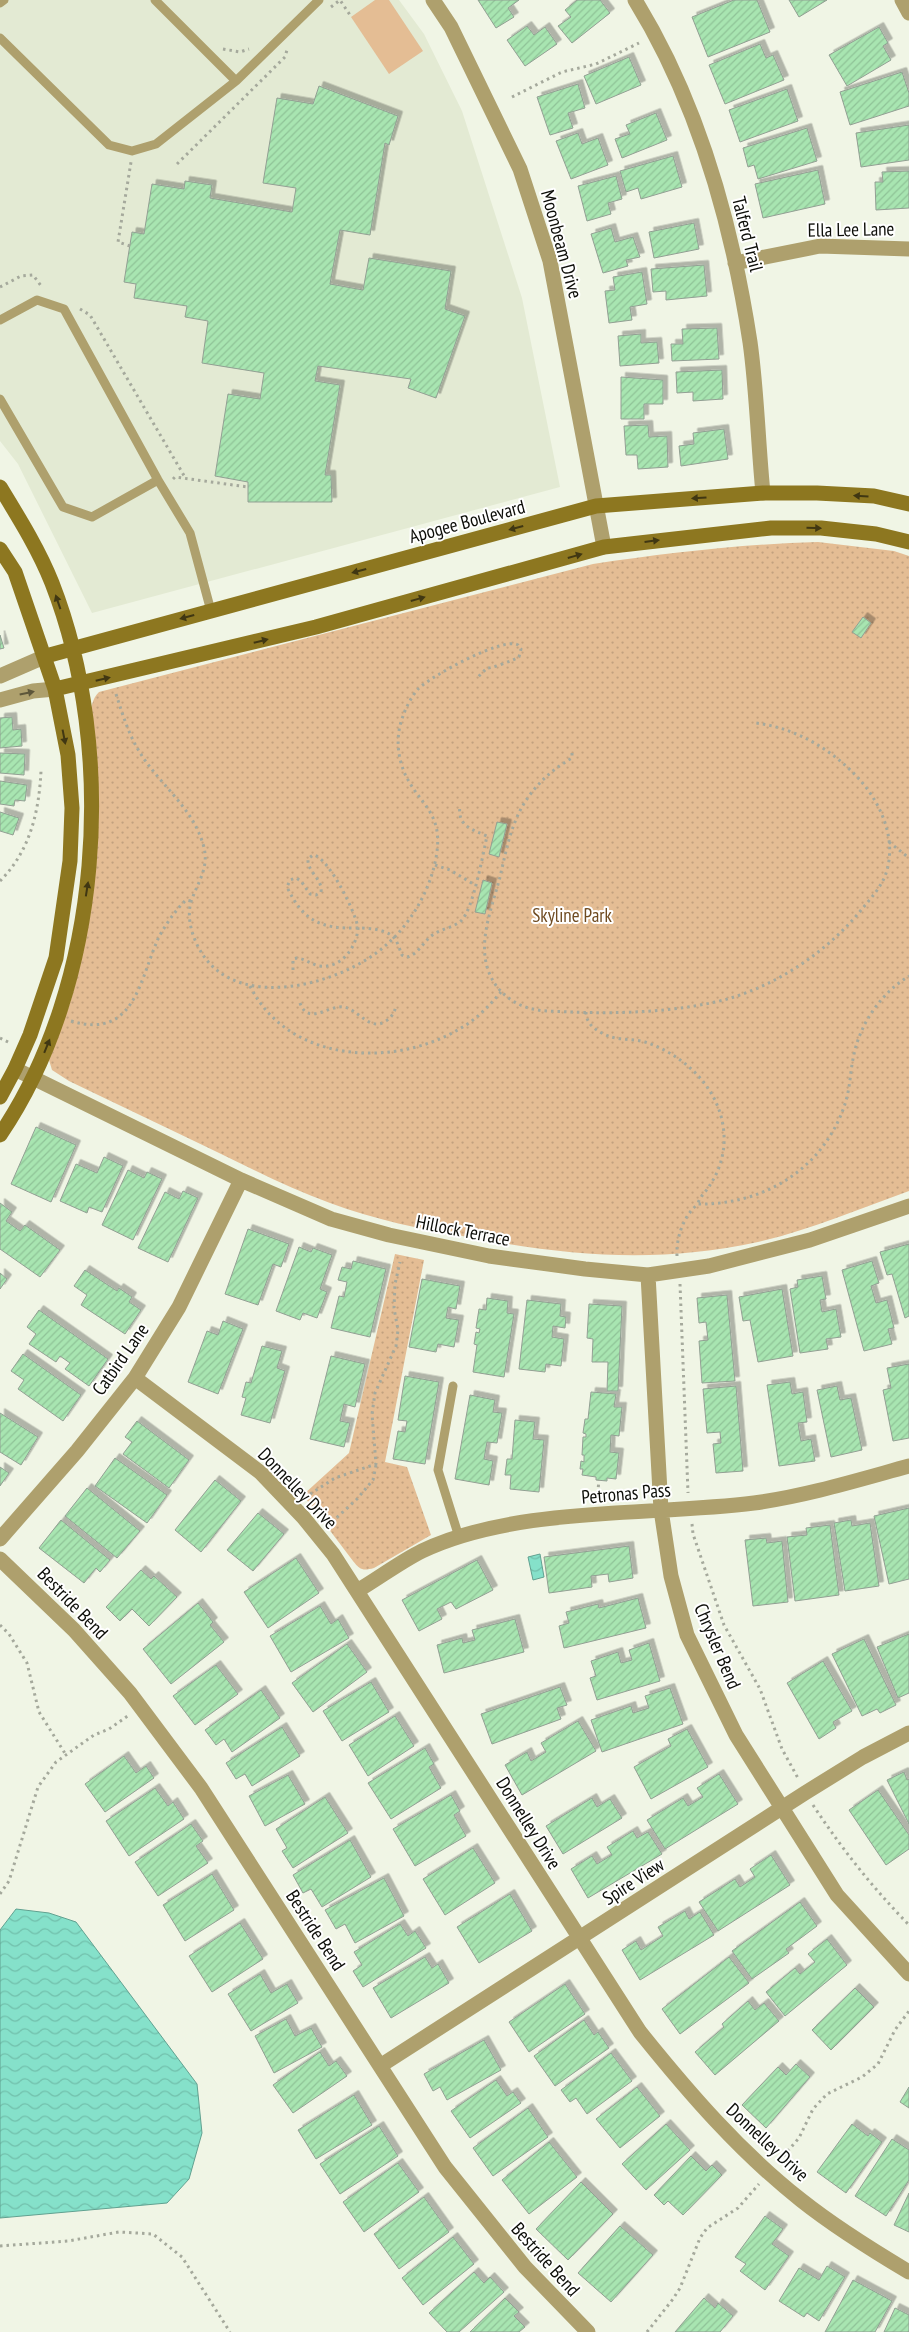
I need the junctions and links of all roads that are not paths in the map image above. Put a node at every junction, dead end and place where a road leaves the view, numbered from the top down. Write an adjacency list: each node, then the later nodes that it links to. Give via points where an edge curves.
1 (4, 0): 6 (lane)
2 (156, 0): 10 (lane)
3 (320, 0): 10 (lane)
4 (433, 0): 19 (street, Moonbeam Drive, via 451,27 520,169 550,261)
5 (902, 0): 8 (street)
6 (0, 3)
7 (643, 3): 12 (street, Talferd Trail, via 687,104 712,174)
8 (909, 13)
9 (0, 38): 10 (lane, via 109,145 132,151 156,144)
10 (236, 81)
11 (909, 249): 12 (street, Ella Lee Lane, via 820,246)
12 (735, 263): 17 (street, Talferd Trail, via 750,343)
13 (0, 320): 15 (lane, via 37,300 64,309)
14 (0, 399): 15 (lane, via 63,507 92,517)
15 (158, 480): 23 (lane, via 190,533)
16 (0, 487): 24 (street, one-way to 16, via 52,582)
17 (763, 493): 18 (street, Apogee Boulevard, one-way to 17, via 874,496); 19 (street, Apogee Boulevard, one-way to 19)
18 (909, 504)
19 (596, 506): 21 (street, Moonbeam Drive); 23 (street, Apogee Boulevard, one-way to 23)
20 (909, 542): 21 (street, one-way to 20, via 771,528 820,528 876,534)
21 (604, 547): 27 (street, one-way to 21, via 316,628)
22 (0, 549): 25 (street, via 15,572)
23 (211, 611): 24 (street, Apogee Boulevard, one-way to 24)
24 (71, 649): 25 (street, Apogee Boulevard); 27 (street)
25 (46, 656): 26 (street); 28 (street)
26 (0, 676)
27 (80, 684): 28 (street); 31 (street, one-way to 27, via 58,1019 79,942 91,860 91,798)
28 (55, 689): 29 (street, one-way to 28); 30 (street, one-way to 30, via 68,756 72,808 70,861 56,958)
29 (0, 700)
30 (15, 1070): 31 (street, Hillock Terrace); 32 (street)
31 (34, 1079): 33 (street); 34 (street, Hillock Terrace)
32 (0, 1097)
33 (0, 1136)
34 (240, 1180): 36 (street, Hillock Terrace, via 331,1219 389,1236 489,1256); 37 (street, Catbird Lane, via 179,1307)
35 (909, 1206): 36 (street, Hillock Terrace, via 810,1240 708,1266)
36 (648, 1275): 40 (street, Chrysler Bend)
37 (135, 1378): 42 (street, Catbird Lane); 44 (street, Donnelley Drive, via 261,1473 303,1517)
38 (453, 1386): 41 (lane, via 438,1470)
39 (909, 1466): 40 (street, Petronas Pass, via 773,1499)
40 (661, 1510): 41 (street, Petronas Pass, via 506,1525); 46 (street, Chrysler Bend, via 671,1576 688,1635 736,1735)
41 (459, 1537): 44 (street, Petronas Pass, via 422,1551)
42 (0, 1539)
43 (0, 1560): 49 (street, Bestride Bend, via 74,1630 130,1693 201,1788)
44 (357, 1591): 47 (street, Donnelley Drive)
45 (909, 1733): 46 (street, Spire View, via 863,1757)
46 (781, 1809): 47 (street, Spire View); 48 (street, Chrysler Bend, via 837,1896)
47 (579, 1940): 49 (street, Spire View); 50 (street, Donnelley Drive, via 640,2032 688,2092 736,2141 800,2199)
48 (909, 1974)
49 (380, 2066): 51 (street, Bestride Bend, via 445,2167 499,2236)
50 (909, 2272)
51 (588, 2332)

